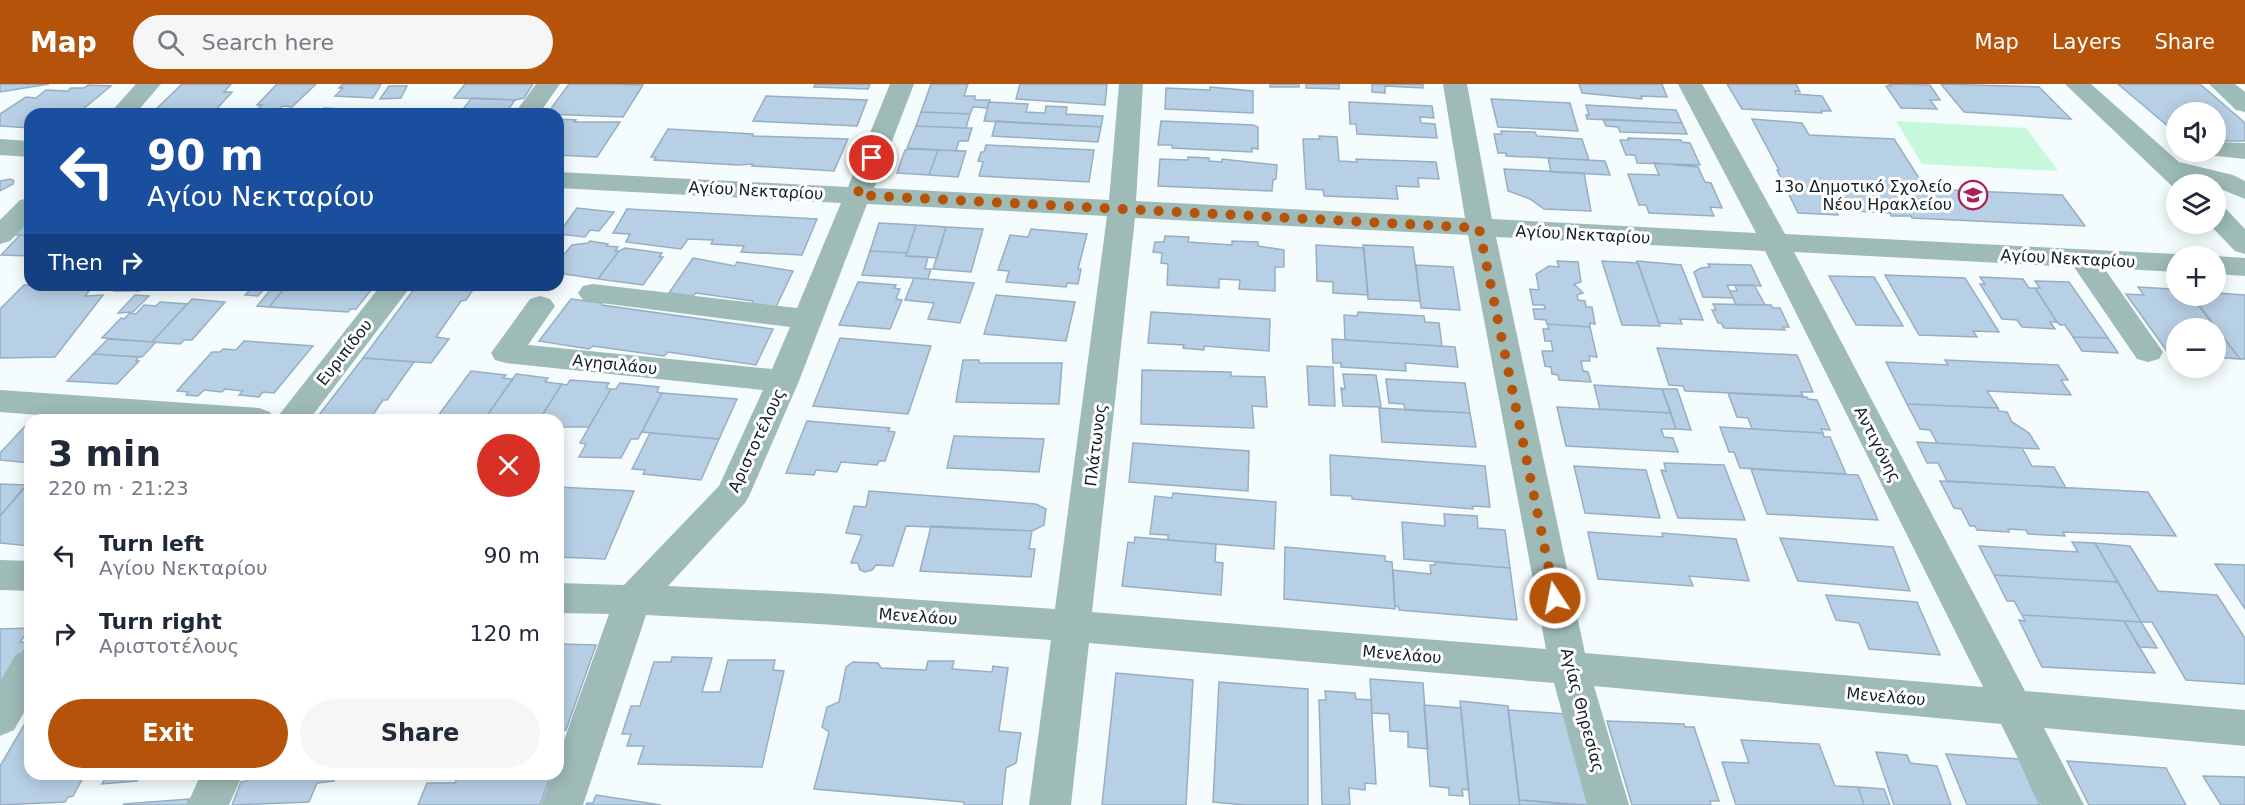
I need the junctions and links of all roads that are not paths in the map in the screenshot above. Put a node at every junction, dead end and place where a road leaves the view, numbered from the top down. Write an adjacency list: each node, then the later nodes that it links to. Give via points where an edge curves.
1 (149, 84): 10 (street)
2 (548, 84): 11 (street)
3 (902, 84): 19 (street, Αριστοτέλους)
4 (1131, 84): 20 (street, Πλάτωνος)
5 (1455, 84): 23 (street, Αγίας Θηρεσίας)
6 (1690, 84): 25 (street, Αντιγόνης)
7 (2077, 84): 16 (street)
8 (2221, 84): 9 (street)
9 (2245, 105)
10 (127, 108)
11 (530, 108)
12 (0, 147): 13 (street)
13 (24, 149)
14 (2226, 150): 15 (street)
15 (2245, 150)
16 (2177, 167): 18 (street)
17 (564, 180): 19 (street, Αγίου Νεκταρίου)
18 (2245, 191)
19 (857, 195): 20 (street, Αγίου Νεκταρίου); 33 (street, Αριστοτέλους)
20 (1122, 209): 23 (street, Αγίου Νεκταρίου); 43 (street, Πλάτωνος)
21 (24, 212): 24 (street)
22 (2226, 227): 26 (street)
23 (1479, 228): 25 (street, Αγίου Νεκταρίου); 44 (street, Αγίας Θηρεσίας)
24 (0, 235)
25 (1776, 244): 27 (street, Αγίου Νεκταρίου); 46 (street, Αντιγόνης)
26 (2244, 249): 28 (street)
27 (2083, 259): 29 (street, Αγίου Νεκταρίου); 34 (street)
28 (2226, 259)
29 (2166, 263)
30 (392, 291): 38 (street, Ευριπίδου)
31 (593, 293): 33 (street)
32 (540, 306): 35 (street, Αγησιλάου, via 506,353)
33 (807, 319): 35 (street, Αριστοτέλους)
34 (2148, 351)
35 (783, 381): 42 (street, Αριστοτέλους, via 733,494)
36 (6, 408): 37 (street)
37 (132, 414)
38 (296, 414)
39 (0, 575): 40 (street)
40 (24, 576)
41 (564, 598): 42 (street, Μενελάου)
42 (633, 599): 43 (street, Μενελάου); 51 (street, Αριστοτέλους)
43 (1073, 627): 44 (street, Μενελάου); 52 (street, Πλάτωνος)
44 (1569, 667): 46 (street, Μενελάου); 53 (street, Αγίας Θηρεσίας)
45 (24, 676): 47 (street)
46 (2013, 708): 48 (street, Μενελάου); 54 (street, Αντιγόνης)
47 (0, 718)
48 (2245, 728)
49 (219, 780): 50 (street)
50 (208, 805)
51 (562, 805)
52 (1050, 805)
53 (1608, 805)
54 (2063, 805)

